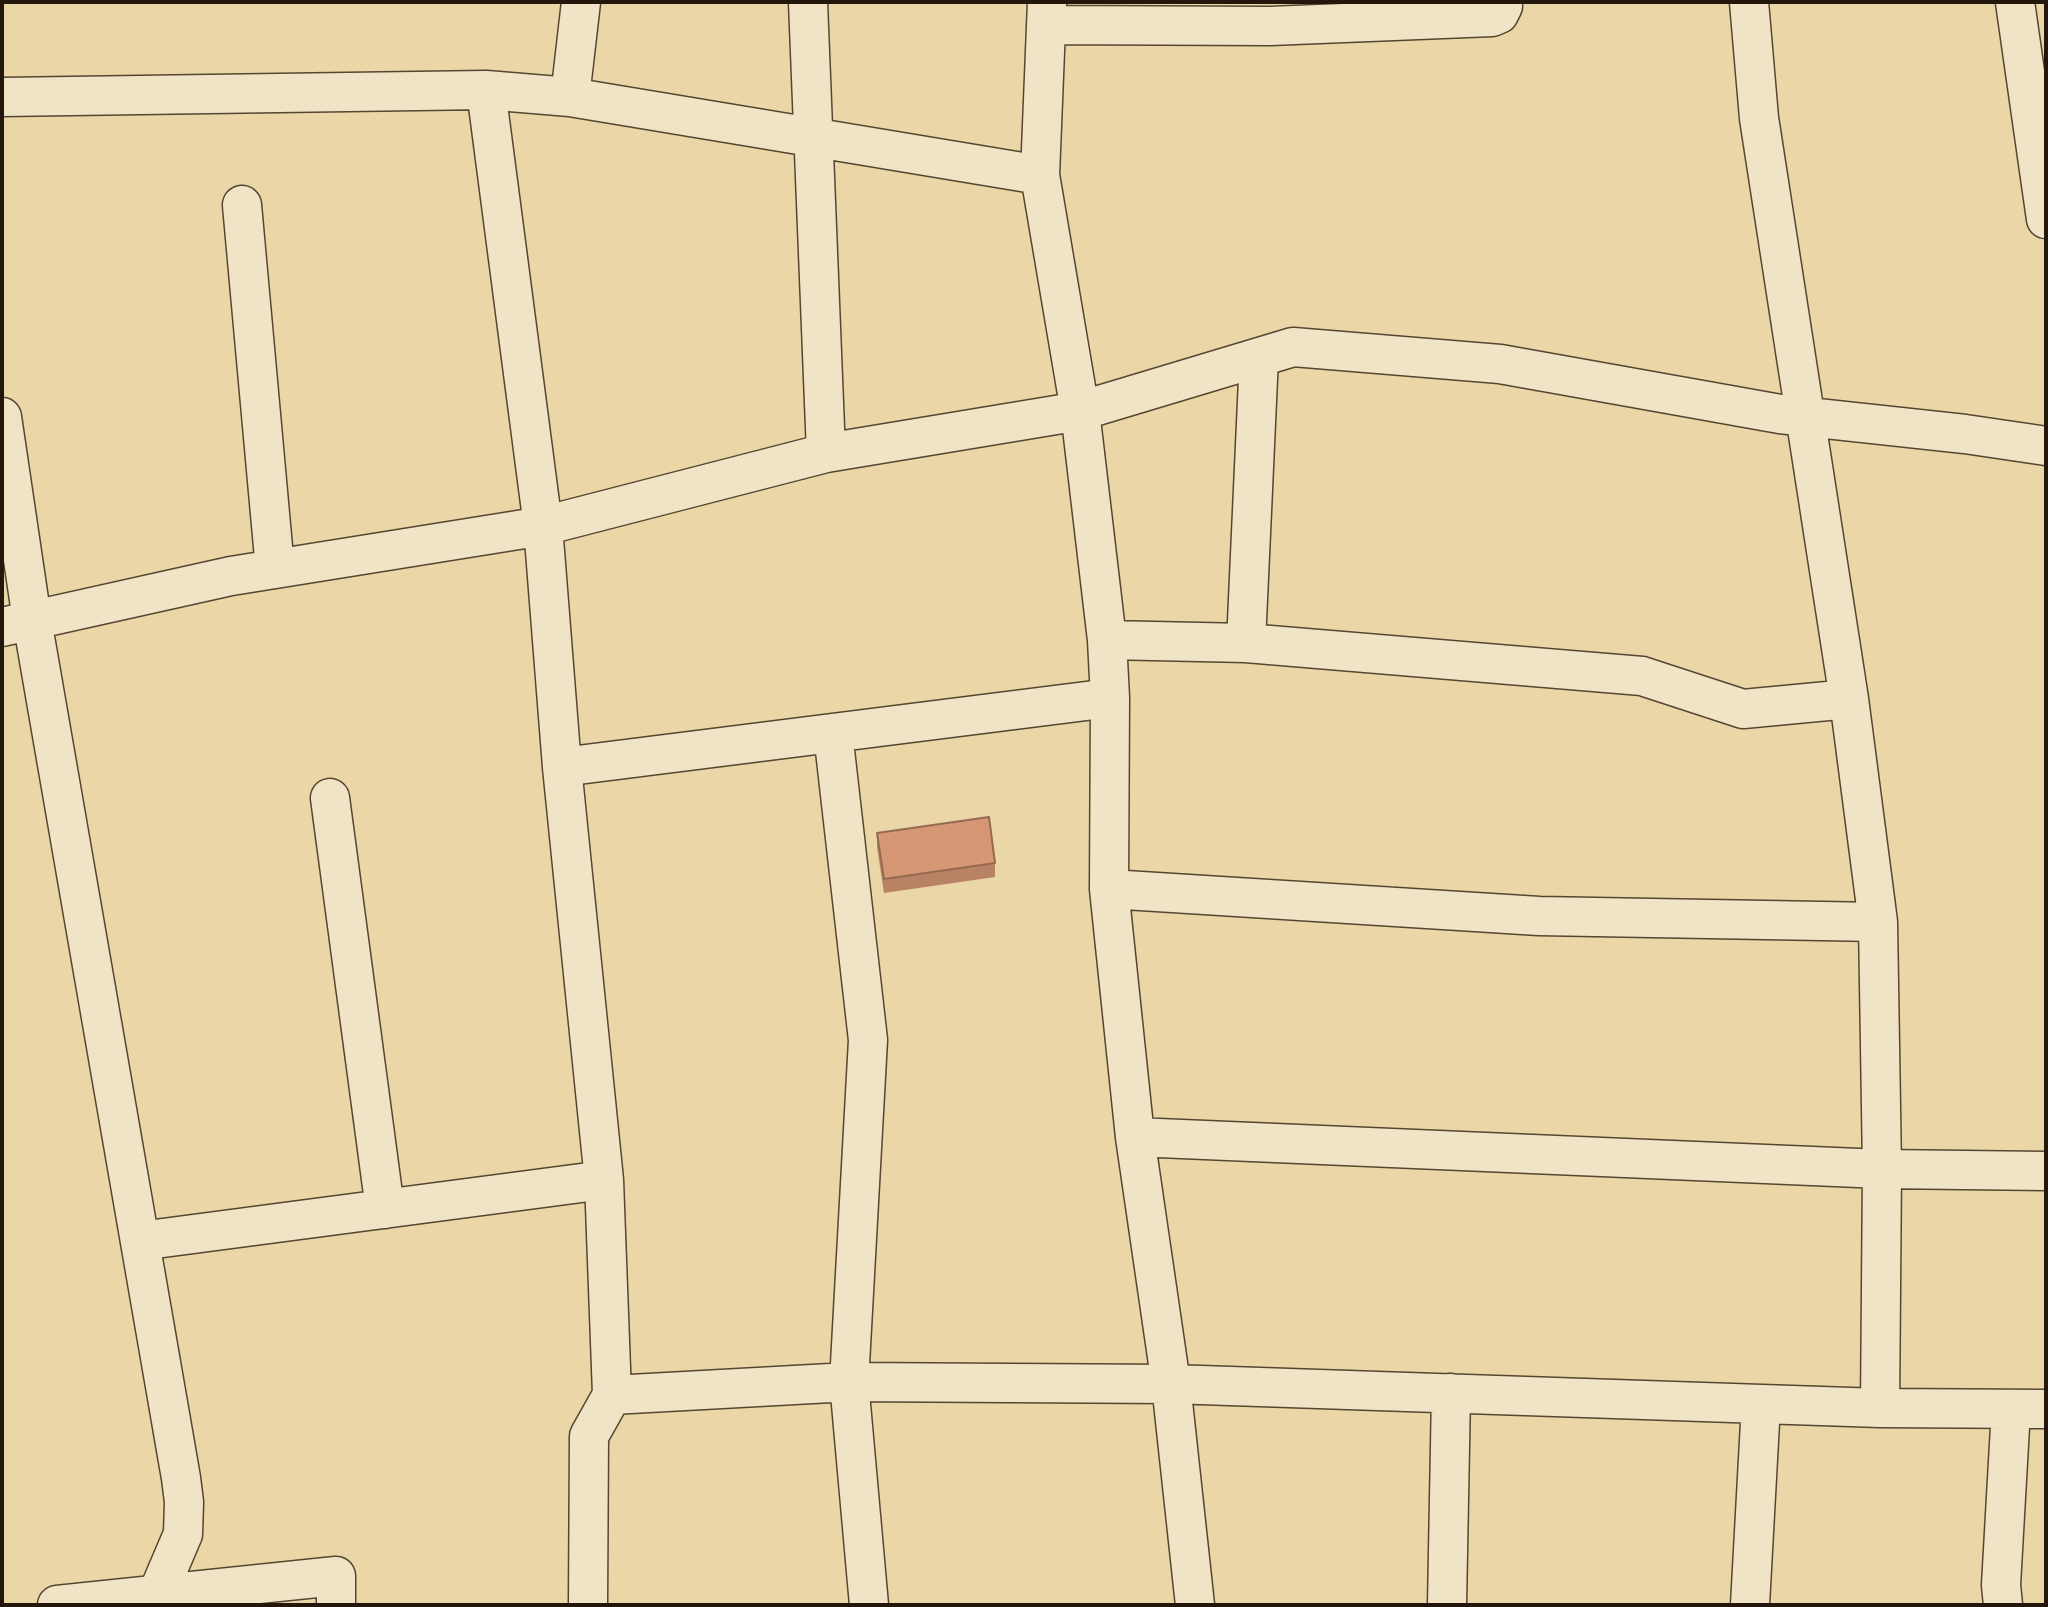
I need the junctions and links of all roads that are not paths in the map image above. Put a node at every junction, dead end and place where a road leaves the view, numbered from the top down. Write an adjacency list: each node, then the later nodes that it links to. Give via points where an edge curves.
1 (581, 2): 10 (street)
2 (807, 2): 11 (street)
3 (1503, 2): 7 (street, via 1499,14 1492,17)
4 (1749, 2): 17 (street, via 1759,118)
5 (2015, 2): 14 (street)
6 (1047, 13): 7 (street); 12 (street)
7 (1270, 14)
8 (486, 90): 9 (street); 10 (street); 21 (street)
9 (2, 97)
10 (569, 97): 11 (street)
11 (811, 137): 12 (street); 20 (street)
12 (1040, 175): 16 (street)
13 (242, 205): 22 (street)
14 (2046, 219)
15 (1259, 356): 16 (street); 17 (street, via 1293,347 1500,364); 25 (street)
16 (1080, 411): 20 (street); 24 (street)
17 (1803, 416): 19 (street); 27 (street)
18 (2, 417): 23 (street)
19 (2046, 446)
20 (826, 453): 21 (street)
21 (543, 526): 22 (street); 29 (street)
22 (275, 569): 23 (street)
23 (17, 624): 38 (street)
24 (1107, 640): 25 (street); 26 (street)
25 (1246, 642): 27 (street, via 1642,676 1744,709)
26 (1110, 698): 28 (street); 31 (street)
27 (1849, 699): 32 (street)
28 (832, 733): 29 (street); 39 (street, via 868,1040)
29 (562, 767): 36 (street)
30 (330, 799): 37 (street)
31 (1109, 889): 32 (street, via 1539,916); 33 (street)
32 (1878, 922): 34 (street)
33 (1135, 1137): 34 (street); 40 (street)
34 (1882, 1169): 35 (street); 44 (street)
35 (2046, 1171)
36 (604, 1180): 37 (street); 42 (street)
37 (385, 1209): 38 (street)
38 (140, 1241): 46 (street, via 184,1502 183,1534)
39 (849, 1382): 40 (street); 42 (street); 50 (street)
40 (1171, 1384): 41 (street); 51 (street)
41 (1451, 1393): 43 (street); 52 (street)
42 (612, 1395): 49 (street, via 589,1436)
43 (1760, 1404): 44 (street); 53 (street)
44 (1880, 1408): 45 (street)
45 (2029, 1409): 54 (street, via 2001,1585)
46 (157, 1600): 47 (street); 48 (street, via 336,1576)
47 (57, 1605)
48 (336, 1605)
49 (587, 1605)
50 (869, 1605)
51 (1195, 1605)
52 (1447, 1605)
53 (1751, 1605)
54 (2003, 1605)

